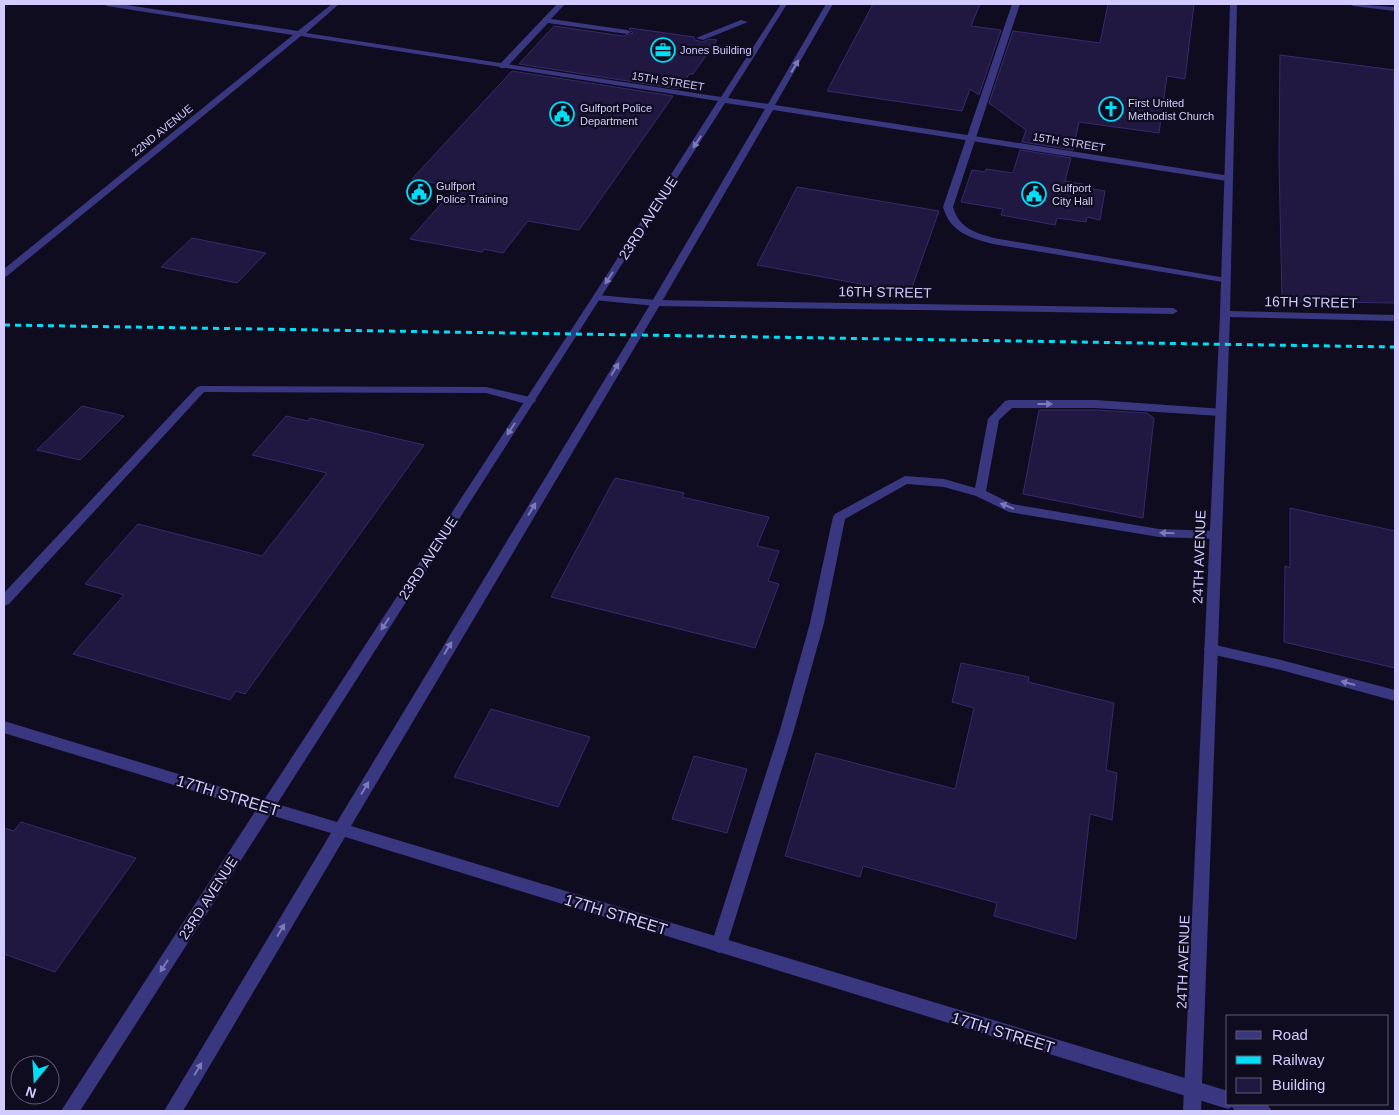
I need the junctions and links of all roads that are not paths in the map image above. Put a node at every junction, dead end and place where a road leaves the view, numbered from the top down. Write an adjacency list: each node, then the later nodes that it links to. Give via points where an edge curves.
1 (106, 4): 13 (street, 15TH STREET)
2 (336, 4): 13 (street, 22ND AVENUE)
3 (561, 4): 10 (street)
4 (784, 4): 16 (street, 23RD AVENUE)
5 (830, 4): 17 (street, one-way to 5)
6 (1016, 4): 18 (street)
7 (1233, 4): 19 (street, 24TH AVENUE)
8 (1353, 4): 9 (street)
9 (1395, 9)
10 (545, 20): 12 (street); 15 (street)
11 (744, 22): 14 (street)
12 (627, 32)
13 (298, 34): 15 (street, 15TH STREET); 20 (street, 22ND AVENUE)
14 (700, 38)
15 (503, 66): 16 (street, 15TH STREET)
16 (724, 101): 17 (street, 15TH STREET); 22 (street, 23RD AVENUE, one-way to 22)
17 (770, 108): 18 (street, 15TH STREET); 23 (street)
18 (971, 139): 19 (street, 15TH STREET); 21 (street, via 948,207 955,225 970,234 993,241)
19 (1227, 178): 21 (street, 24TH AVENUE)
20 (4, 274)
21 (1226, 281): 25 (street, 24TH AVENUE)
22 (597, 298): 23 (street, 16TH STREET); 27 (street, 23RD AVENUE)
23 (656, 303): 24 (street, 16TH STREET); 36 (street, one-way to 23)
24 (1173, 311)
25 (1225, 314): 26 (street, 16TH STREET); 28 (street, 24TH AVENUE)
26 (1395, 318)
27 (530, 401): 31 (street, via 486,390 201,389); 35 (street, 23RD AVENUE, one-way to 35)
28 (1220, 412): 29 (street, one-way to 28, via 994,419 1009,404 1095,404); 30 (street, 24TH AVENUE)
29 (980, 493): 30 (street, one-way to 29, via 1154,532 1009,508); 37 (street, via 944,483 905,480 839,517 817,623 788,730)
30 (1215, 535): 32 (street, 24TH AVENUE)
31 (4, 601)
32 (1211, 649): 33 (street, one-way to 32); 38 (street, 24TH AVENUE)
33 (1395, 696)
34 (4, 727): 35 (street, 17TH STREET)
35 (267, 807): 36 (street, 17TH STREET); 41 (street, 23RD AVENUE, one-way to 41)
36 (340, 830): 37 (street, 17TH STREET); 42 (street, one-way to 36)
37 (719, 945): 38 (street, 17TH STREET)
38 (1193, 1090): 39 (street, 17TH STREET); 43 (street, 24TH AVENUE)
39 (1226, 1099)
40 (1242, 1105): 44 (street)
41 (70, 1111)
42 (173, 1111)
43 (1192, 1111)
44 (1263, 1111)

